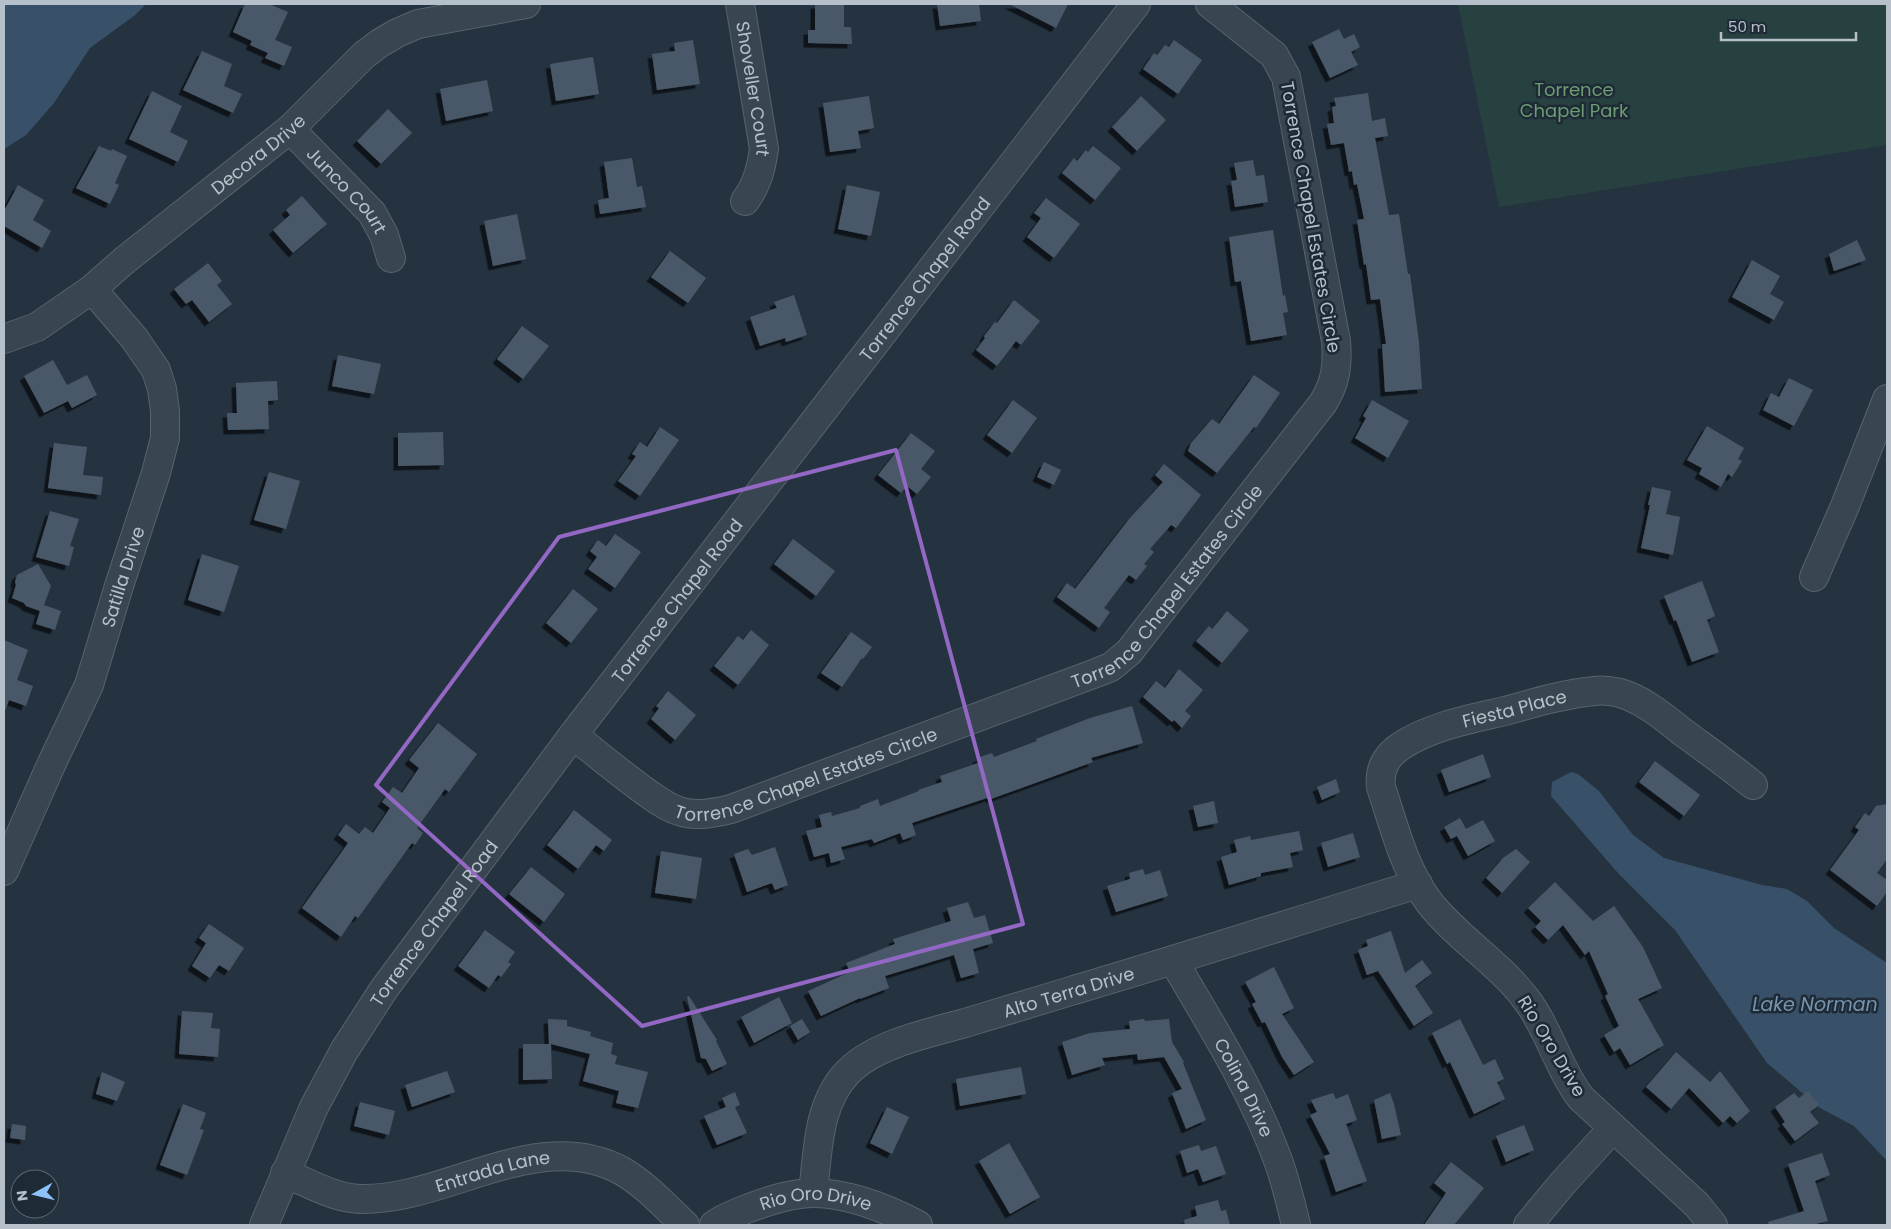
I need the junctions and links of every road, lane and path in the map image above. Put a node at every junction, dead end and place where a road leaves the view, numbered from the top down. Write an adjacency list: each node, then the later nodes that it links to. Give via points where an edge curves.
1 (526, 4): 5 (street, Decora Drive, via 418,24 397,33 364,56)
2 (740, 4): 6 (street, Shoveller Court, via 764,149 760,172)
3 (1136, 4): 12 (street, Torrence Chapel Road)
4 (1210, 4): 12 (street, Torrence Chapel Estates Circle, via 1274,55 1286,77 1336,340 1337,370 1323,403 1128,652 1110,667 1096,673 717,813 691,814 665,805)
5 (290, 129): 7 (street, Junco Court, via 372,214 384,235); 8 (street, Decora Drive)
6 (745, 202)
7 (391, 258)
8 (92, 289): 9 (street, Decora Drive, via 37,327); 14 (street, Satilla Drive, via 134,338 156,370 165,411 165,438 89,685)
9 (4, 339)
10 (1887, 399): 11 (street)
11 (1814, 577)
12 (573, 735): 18 (street, Torrence Chapel Road, via 384,989 344,1051 314,1107)
13 (1753, 785): 15 (street, Fiesta Place, via 1660,715 1622,694 1595,690 1470,720 1430,732 1401,746 1389,756 1380,775 1393,824 1408,867)
14 (4, 871)
15 (1418, 884): 16 (street, Alto Terra Drive); 17 (street, Rio Oro Drive, via 1439,913 1527,1000 1571,1085 1580,1098)
16 (1173, 960): 19 (street, Alto Terra Drive, via 884,1048 860,1061 830,1097 819,1137); 24 (street, Colina Drive, via 1255,1108 1278,1162)
17 (1613, 1128): 25 (street); 26 (street, Rio Oro Drive, via 1697,1204)
18 (285, 1173): 20 (street, Torrence Chapel Road); 21 (street, Entrada Lane, via 330,1193 360,1199 386,1198 542,1157 577,1156 624,1172)
19 (813, 1193): 22 (street, Rio Oro Drive, via 767,1201); 23 (street, Rio Oro Drive, via 858,1200)
20 (264, 1225)
21 (685, 1225)
22 (714, 1225)
23 (918, 1225)
24 (1296, 1225)
25 (1528, 1225)
26 (1713, 1225)

